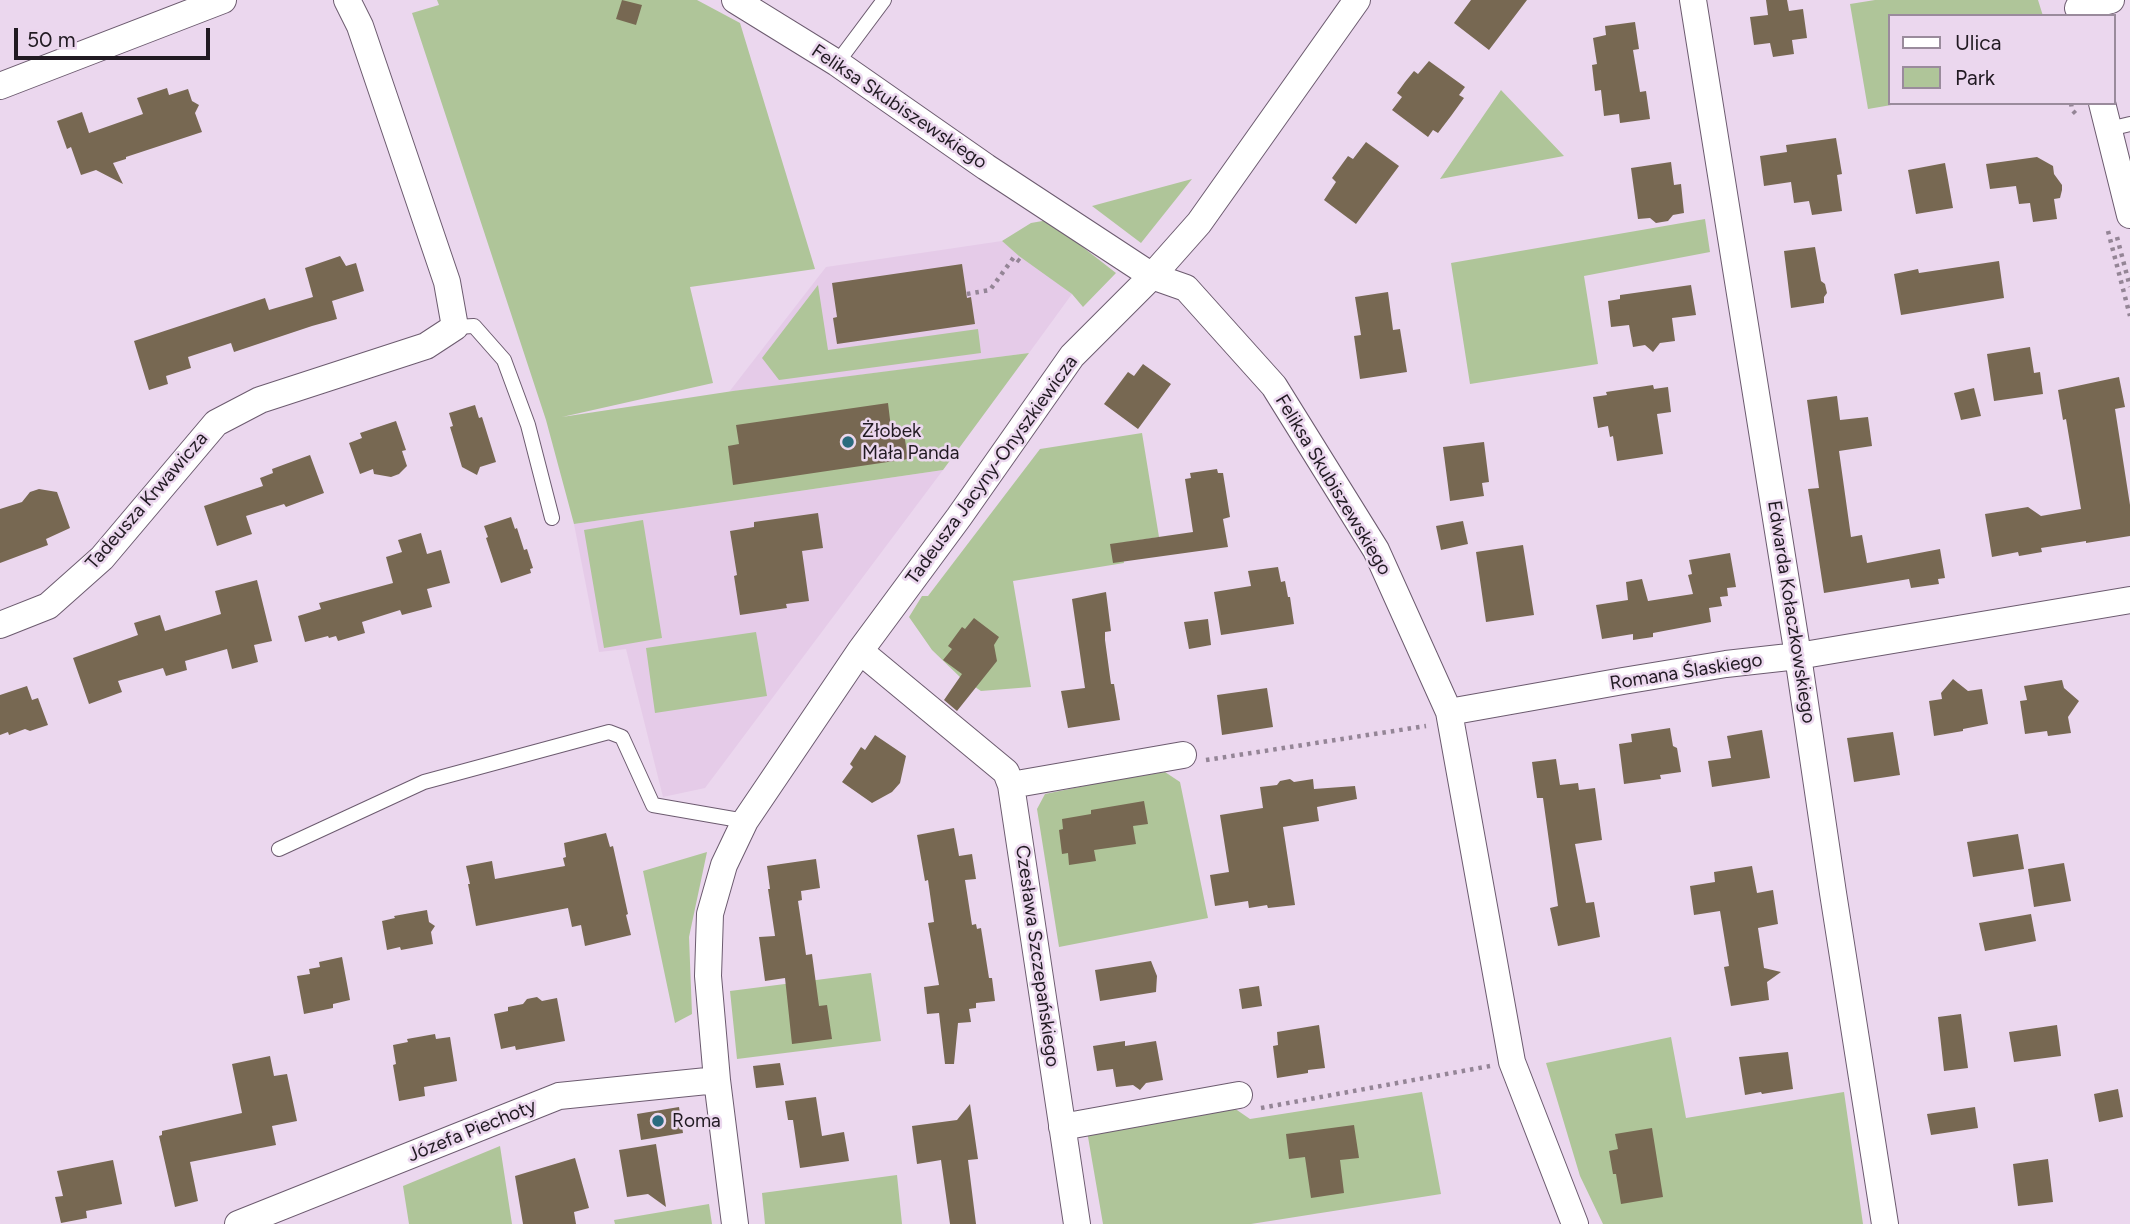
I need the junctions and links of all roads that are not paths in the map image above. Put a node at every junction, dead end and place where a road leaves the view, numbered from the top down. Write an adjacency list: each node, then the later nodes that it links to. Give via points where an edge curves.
1 (223, 0): 10 (street)
2 (347, 0): 15 (street, via 447,282)
3 (735, 0): 9 (street, Feliksa Skubiszewskiego)
4 (884, 0): 9 (lane)
5 (1357, 0): 14 (street, Tadeusza Jacyny-Onyszkiewicza, via 1199,223)
6 (1693, 0): 20 (street, Edwarda Kołaczkowskiego)
7 (2111, 0): 8 (street)
8 (2078, 8)
9 (837, 63): 14 (street, Feliksa Skubiszewskiego)
10 (0, 86)
11 (2104, 105): 12 (street)
12 (2120, 127): 13 (street)
13 (2130, 215)
14 (1152, 276): 19 (street, Tadeusza Jacyny-Onyszkiewicza, via 1072,356); 21 (street, Feliksa Skubiszewskiego, via 1186,288 1274,386 1376,550)
15 (455, 327): 16 (lane, via 474,326 504,359 528,425); 18 (street, Tadeusza Krwawicza, via 426,346 260,400 216,423 102,558 48,606)
16 (552, 518)
17 (2130, 600): 20 (street, Romana Ślaskiego)
18 (0, 625)
19 (860, 651): 23 (street, via 1006,772); 24 (street, Tadeusza Jacyny-Onyszkiewicza)
20 (1798, 656): 21 (street, Romana Ślaskiego); 33 (street, Edwarda Kołaczkowskiego)
21 (1449, 712): 32 (street, Feliksa Skubiszewskiego, via 1512,1062)
22 (1182, 755): 23 (street)
23 (1011, 785): 28 (street, Czesława Szczepańskiego)
24 (746, 821): 25 (lane, via 653,805 622,737 608,732 426,781); 26 (street, Tadeusza Jacyny-Onyszkiewicza, via 724,865 710,914 708,976)
25 (279, 849)
26 (717, 1080): 29 (street, Józefa Piechoty, via 559,1096); 30 (street, Tadeusza Jacyny-Onyszkiewicza)
27 (1239, 1095): 28 (street)
28 (1062, 1128): 31 (street, Czesława Szczepańskiego)
29 (238, 1224)
30 (735, 1224)
31 (1077, 1224)
32 (1575, 1224)
33 (1885, 1224)

